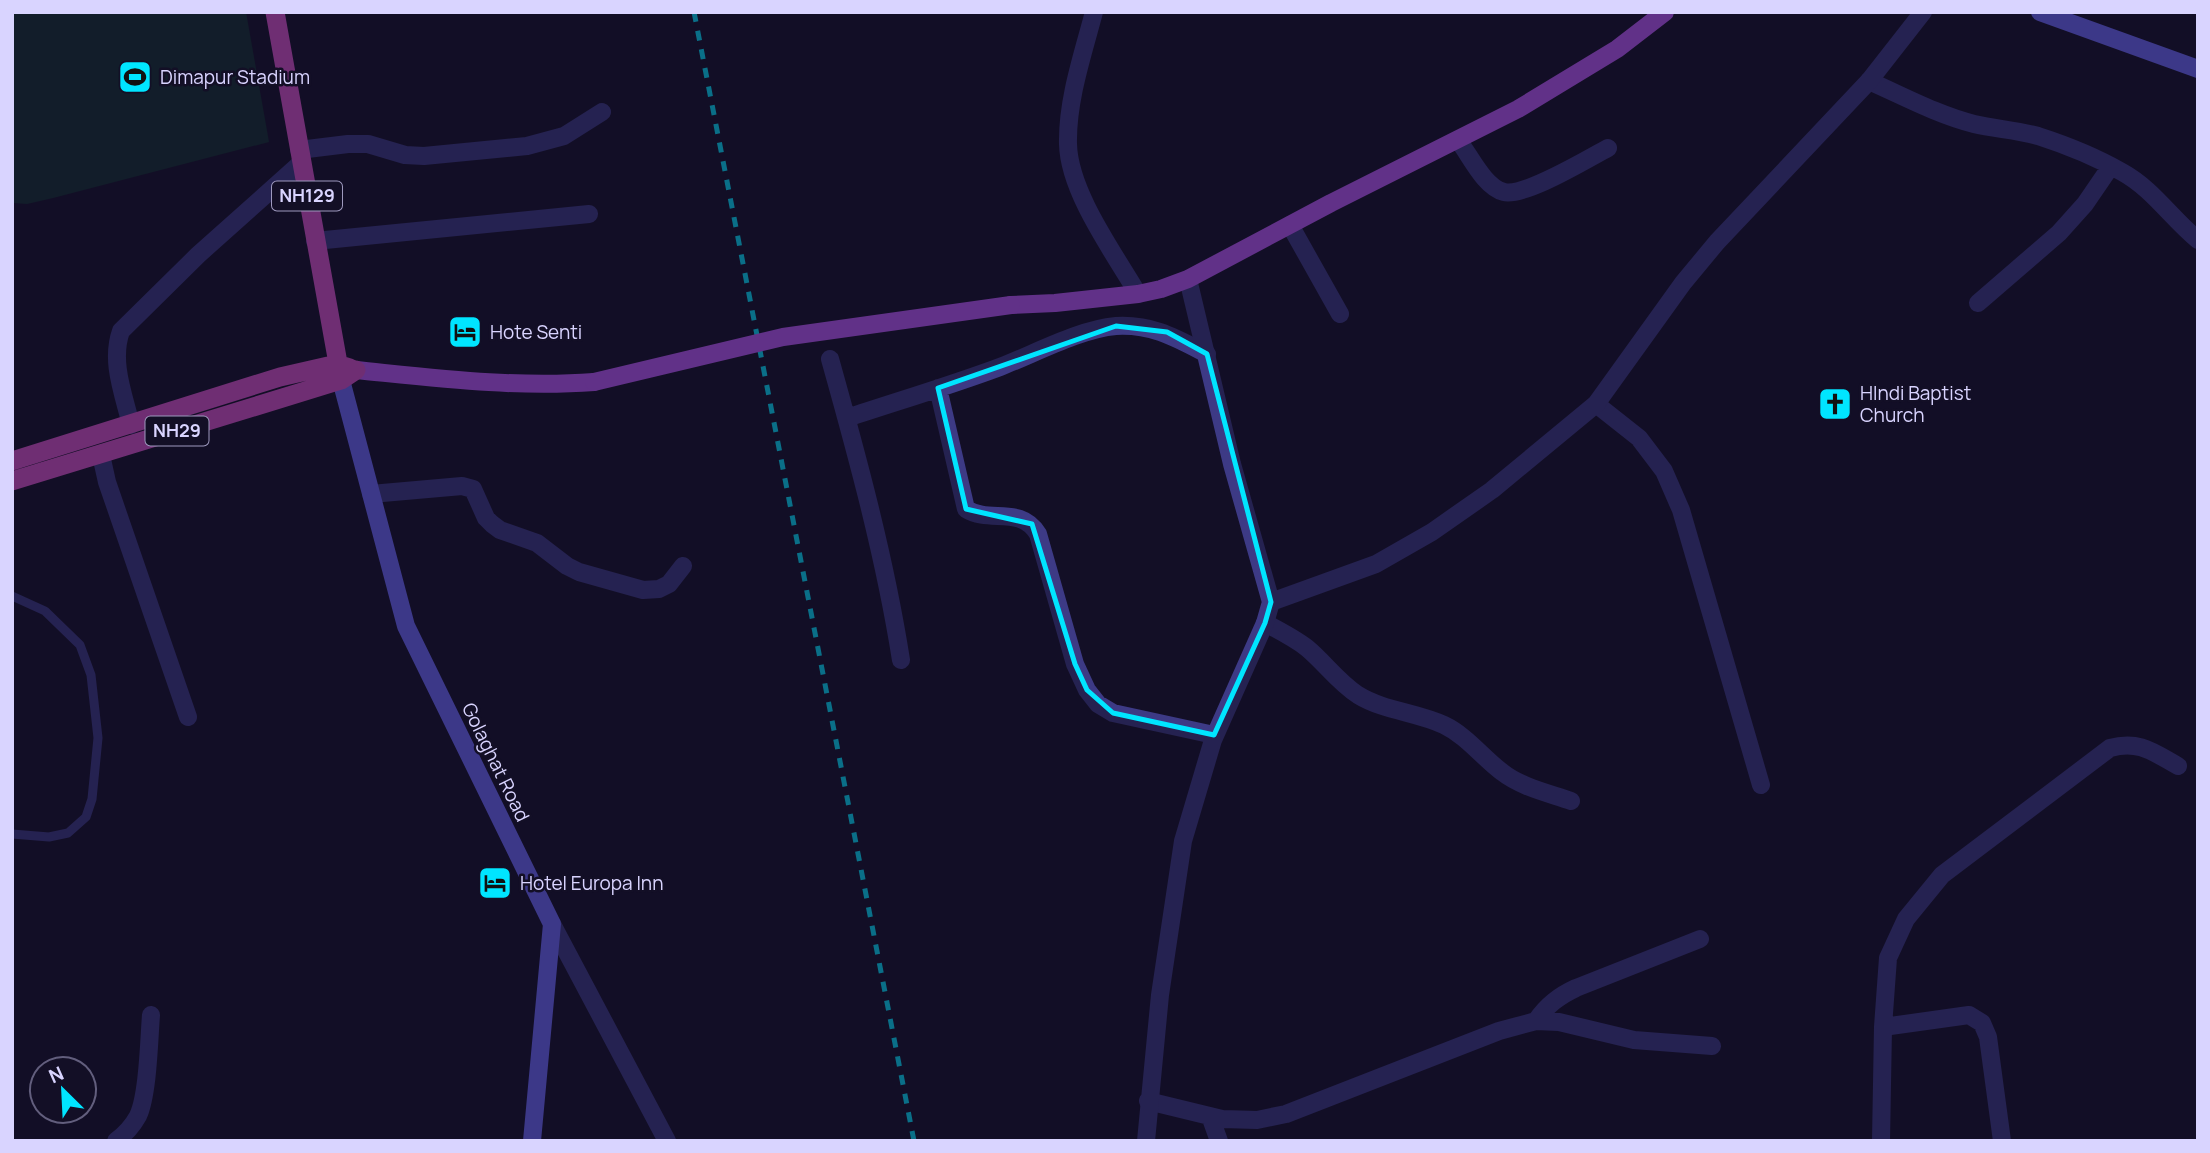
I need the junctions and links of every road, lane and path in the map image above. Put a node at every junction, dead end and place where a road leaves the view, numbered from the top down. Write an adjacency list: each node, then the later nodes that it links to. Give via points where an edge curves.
1 (275, 12): 11 (highway, NH129)
2 (1094, 12): 18 (street, via 1067,147 1086,207)
3 (1665, 12): 9 (main road, via 1577,74)
4 (1923, 12): 7 (street)
5 (2040, 12): 6 (main road)
6 (2198, 69)
7 (1869, 81): 12 (street, via 1972,123 2037,136); 25 (street, via 1717,242)
8 (602, 112): 11 (street, via 564,136 527,146 424,156 348,144)
9 (1458, 140): 10 (street, via 1489,182 1504,192 1526,190); 14 (main road)
10 (1608, 148)
11 (300, 157): 16 (highway, NH129); 27 (street, via 121,331 116,361)
12 (2110, 166): 15 (street, via 2151,191); 19 (street, via 2059,233)
13 (589, 214): 16 (street)
14 (1290, 225): 17 (main road); 20 (street)
15 (2198, 240)
16 (315, 241): 23 (highway, NH129)
17 (1188, 279): 18 (main road); 21 (street)
18 (1138, 294): 23 (main road, bridge, via 1011,305 783,337 594,382 495,384)
19 (1978, 303)
20 (1340, 314)
21 (1207, 354): 24 (street, via 1167,332 1116,326); 34 (street)
22 (830, 359): 26 (street)
23 (345, 372): 27 (highway, NH29, via 280,377); 28 (highway, NH29); 31 (main road, Golaghat Road)
24 (938, 388): 26 (street); 38 (street, via 966,509 1019,517 1032,524 1072,653 1098,704 1113,713)
25 (1596, 404): 34 (street, via 1492,490 1432,532 1376,564); 40 (street, via 1639,438 1664,471 1681,510)
26 (846, 418): 36 (street, via 890,590)
27 (131, 425): 29 (highway, NH29)
28 (101, 455): 30 (highway, NH29); 37 (street)
29 (12, 461)
30 (12, 481)
31 (371, 494): 32 (street, via 462,486 473,489 486,518 500,530 537,543 579,572 643,590 659,589); 43 (main road, Golaghat Road, via 406,626)
32 (683, 566)
33 (12, 596): 42 (lane, via 46,611 80,645 91,675 98,738 86,817 68,833 49,838)
34 (1271, 602): 35 (street)
35 (1265, 623): 38 (street); 41 (street, via 1308,649 1359,696 1443,725 1514,780)
36 (901, 660)
37 (188, 717)
38 (1214, 735): 49 (street, via 1183,841)
39 (2178, 766): 47 (street, via 2145,747 2126,744 2110,748 1942,875 1906,919 1888,958)
40 (1761, 785)
41 (1570, 801)
42 (12, 834)
43 (552, 924): 52 (main road); 53 (street, Golaghat Road)
44 (1700, 939): 46 (street, via 1558,997)
45 (151, 1015): 51 (street, via 139,1115)
46 (1536, 1021): 48 (street, via 1634,1040); 50 (street, via 1499,1031 1286,1114 1257,1121)
47 (1883, 1027): 56 (street); 57 (street, via 1969,1015 1982,1023 1988,1037)
48 (1712, 1046)
49 (1148, 1101): 50 (street); 54 (street)
50 (1210, 1116): 55 (street)
51 (116, 1141)
52 (532, 1141)
53 (667, 1141)
54 (1146, 1141)
55 (1219, 1141)
56 (1881, 1141)
57 (2002, 1141)

